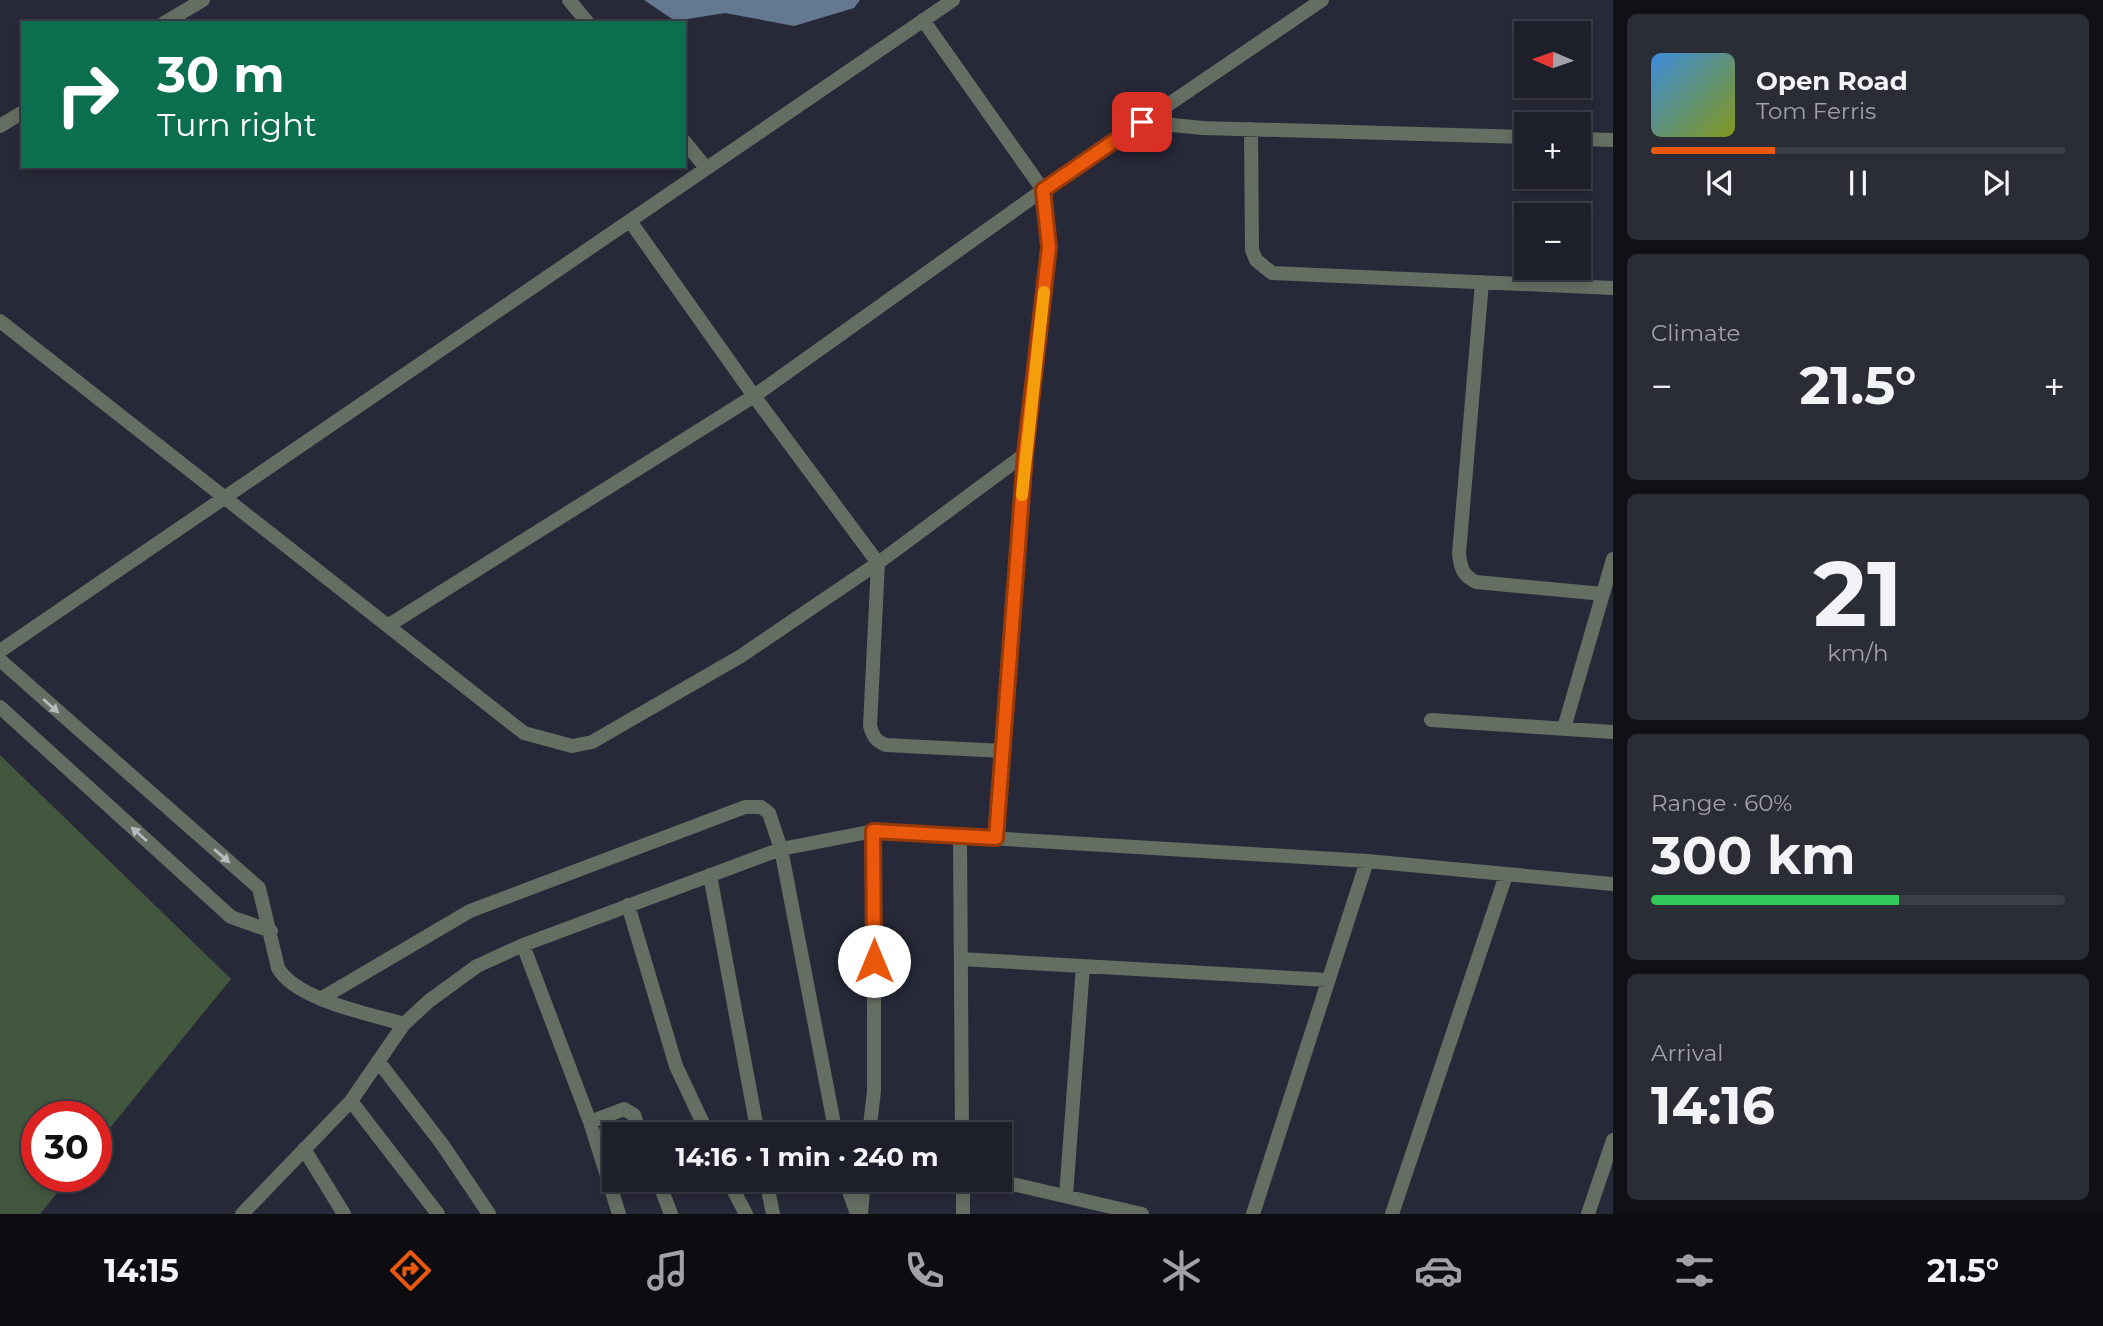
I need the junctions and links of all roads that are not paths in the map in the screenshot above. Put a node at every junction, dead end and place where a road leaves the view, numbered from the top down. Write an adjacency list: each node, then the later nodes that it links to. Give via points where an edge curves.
1 (203, 0): 6 (street)
2 (569, 0): 7 (street)
3 (953, 0): 5 (street)
4 (1322, 0): 9 (street)
5 (923, 20): 16 (street); 17 (street)
6 (167, 21)
7 (586, 21)
8 (21, 113): 10 (street)
9 (1142, 122): 11 (street); 17 (street)
10 (0, 126)
11 (1251, 129): 12 (street); 19 (street, via 1252,250 1264,268 1272,273)
12 (1514, 137)
13 (1591, 139): 14 (street)
14 (1613, 139)
15 (686, 143): 16 (street)
16 (706, 168): 18 (street)
17 (1043, 190): 22 (street); 23 (street, via 1049,247)
18 (630, 221): 22 (street); 24 (street)
19 (1482, 282): 20 (street); 27 (street, via 1461,570 1476,582)
20 (1613, 288)
21 (0, 321): 24 (street)
22 (754, 396): 26 (street); 28 (street)
23 (1025, 454): 26 (street); 35 (street)
24 (225, 498): 28 (street); 29 (street)
25 (1613, 559): 27 (street)
26 (878, 562): 28 (street, via 741,656 592,742 572,746 524,733); 35 (street, via 873,735 886,745)
27 (1603, 594): 33 (street)
28 (389, 625)
29 (0, 651)
30 (0, 660): 45 (street, one-way to 45, via 260,888)
31 (0, 707): 45 (street, one-way to 31, via 231,917)
32 (1431, 720): 33 (street)
33 (1564, 729): 34 (street)
34 (1613, 732)
35 (1003, 751): 38 (street)
36 (873, 831): 37 (street); 39 (street); 59 (street)
37 (960, 836): 38 (street); 47 (street)
38 (996, 838): 40 (street)
39 (781, 849): 41 (street); 50 (street, via 766,809 745,807 470,911); 58 (street)
40 (1367, 861): 42 (street); 49 (street)
41 (710, 875): 44 (street); 57 (street)
42 (1506, 875): 43 (street); 83 (street)
43 (1613, 884)
44 (628, 905): 46 (street); 56 (street, via 676,1066)
45 (271, 932): 50 (street, via 283,977)
46 (523, 945): 51 (street, via 477,966); 54 (street)
47 (961, 959): 48 (street); 60 (street)
48 (1083, 966): 49 (street); 70 (street)
49 (1328, 980): 82 (street)
50 (322, 998): 51 (street)
51 (404, 1024): 52 (street)
52 (378, 1061): 53 (street); 74 (street)
53 (351, 1101): 62 (street); 73 (street)
54 (590, 1122): 55 (street, via 624,1109); 75 (street)
55 (637, 1122)
56 (702, 1122)
57 (756, 1122)
58 (834, 1122)
59 (870, 1122)
60 (962, 1122)
61 (1613, 1140): 84 (street)
62 (304, 1149): 71 (street); 72 (street)
63 (1012, 1184): 70 (street)
64 (663, 1192): 76 (street)
65 (735, 1192): 77 (street)
66 (768, 1192): 78 (street)
67 (850, 1192): 79 (street)
68 (862, 1192): 79 (street)
69 (962, 1192): 80 (street)
70 (1066, 1196): 81 (street)
71 (242, 1214)
72 (344, 1214)
73 (438, 1214)
74 (489, 1214)
75 (619, 1214)
76 (671, 1214)
77 (746, 1214)
78 (773, 1214)
79 (859, 1214)
80 (963, 1214)
81 (1142, 1214)
82 (1253, 1214)
83 (1392, 1214)
84 (1588, 1214)

